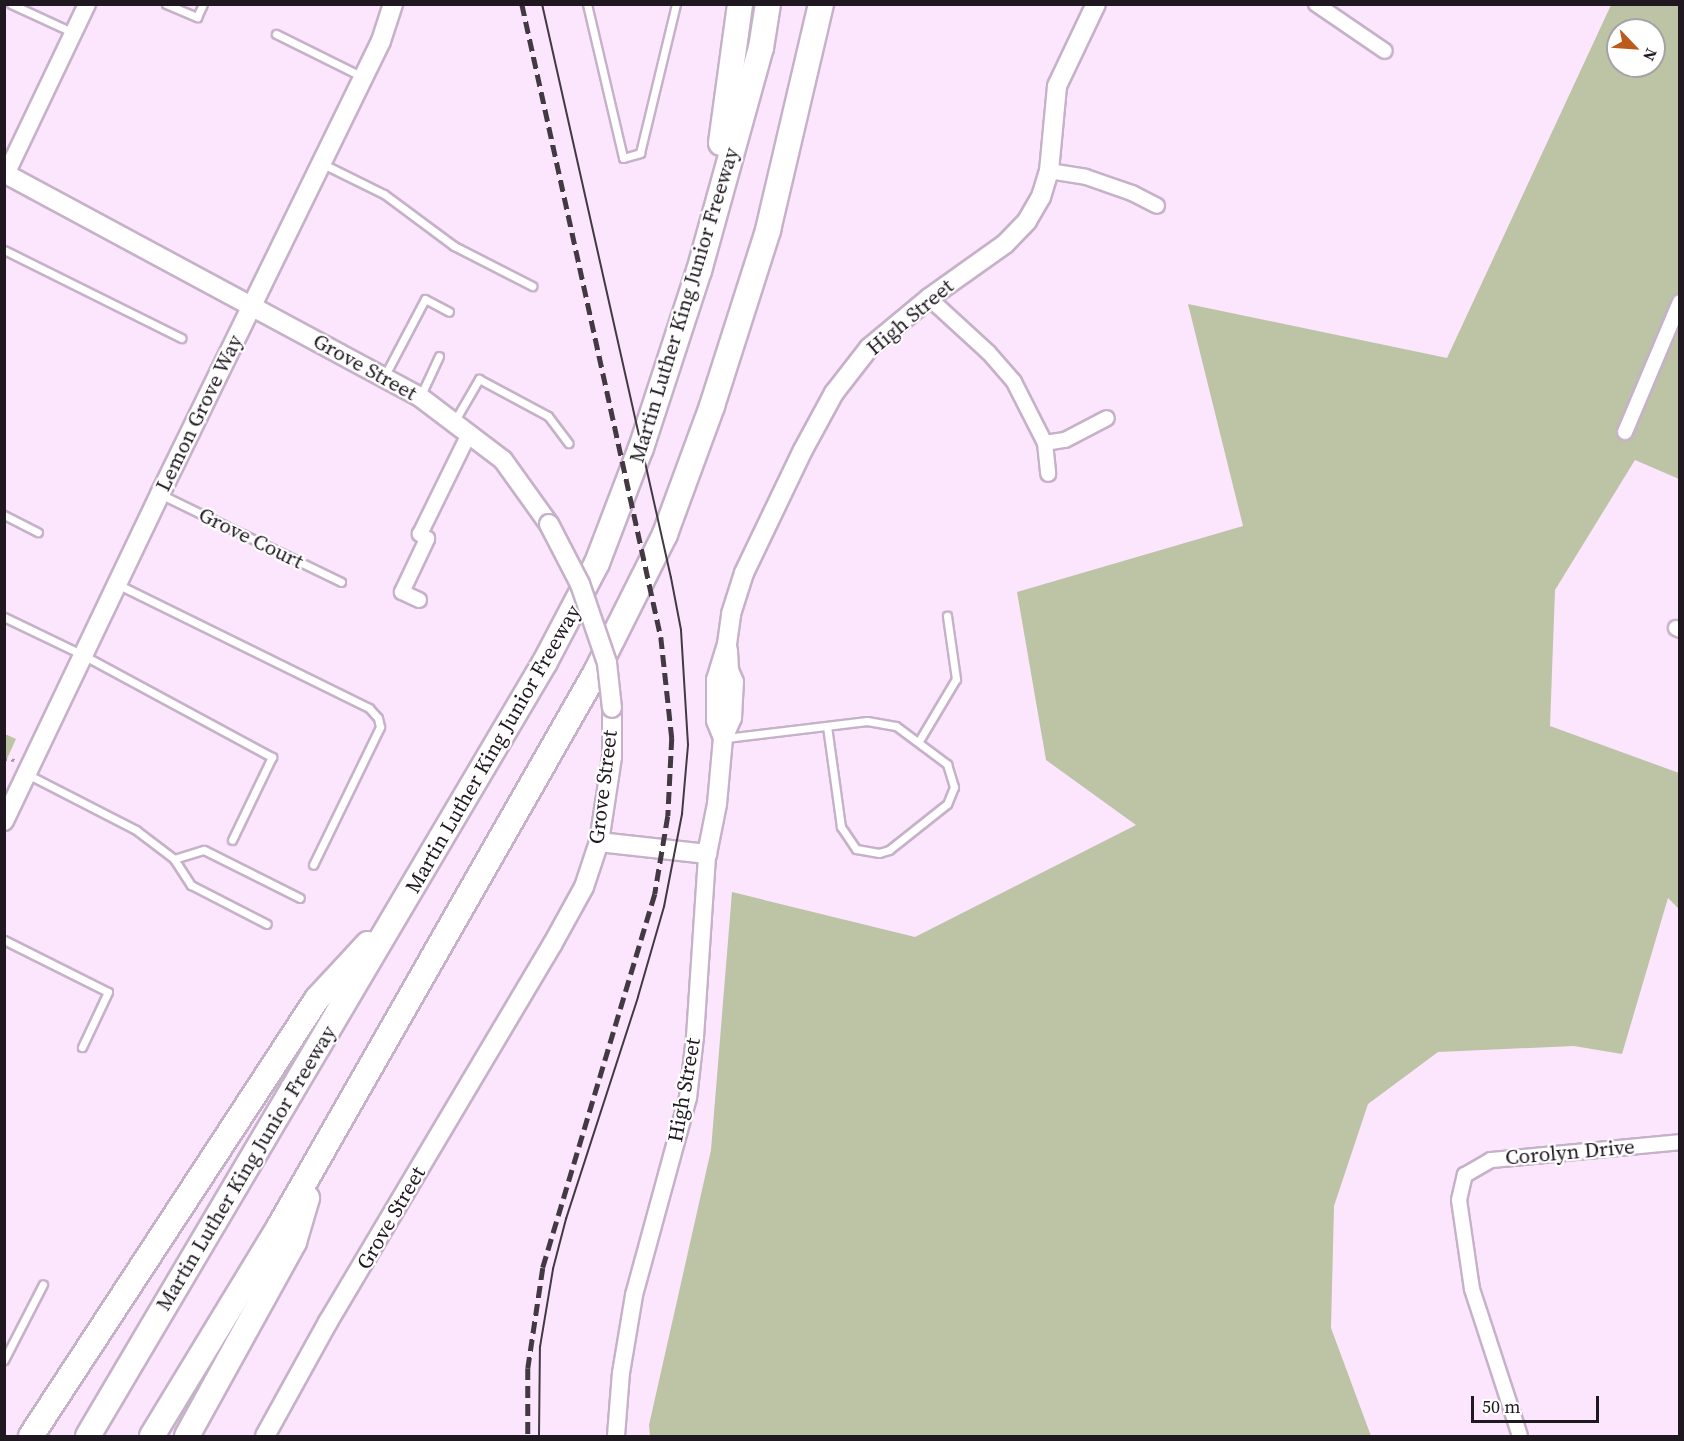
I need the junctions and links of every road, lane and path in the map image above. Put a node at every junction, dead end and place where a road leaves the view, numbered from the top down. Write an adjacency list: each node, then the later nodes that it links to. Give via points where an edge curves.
1 (11, 4): 14 (lane)
2 (87, 4): 14 (street)
3 (166, 4): 4 (lane, via 197,17)
4 (203, 4)
5 (393, 4): 18 (main road, Lemon Grove Way, via 381,41)
6 (587, 4): 7 (lane, via 623,158 640,153)
7 (676, 4)
8 (740, 4): 23 (highway)
9 (768, 4): 23 (highway, Martin Luther King Junior Freeway, via 760,48)
10 (821, 4): 16 (highway)
11 (836, 4): 16 (highway)
12 (1096, 4): 20 (main road, High Street, via 1057,86)
13 (1316, 4): 17 (street)
14 (74, 33): 21 (street)
15 (276, 34): 18 (lane)
16 (812, 50): 66 (highway, via 768,230 712,406 665,534 596,672)
17 (1385, 51)
18 (363, 76): 19 (main road, Lemon Grove Way)
19 (321, 163): 25 (lane, via 384,194 454,246); 28 (main road, Lemon Grove Way)
20 (1050, 171): 22 (street, via 1086,177); 26 (main road, High Street, via 1041,197 1012,237)
21 (5, 174): 28 (main road, Grove Street)
22 (1157, 206)
23 (711, 229): 61 (highway, Martin Luther King Junior Freeway, via 641,448 597,563 545,662)
24 (4, 250): 30 (lane)
25 (532, 286)
26 (929, 298): 38 (street, via 989,353 1014,382); 51 (main road, High Street, via 869,348 834,393 744,573 717,680 716,721)
27 (1679, 301): 36 (street)
28 (251, 305): 32 (main road, Grove Street); 41 (main road, Lemon Grove Way)
29 (449, 312): 32 (lane, via 425,299)
30 (181, 338)
31 (439, 356): 33 (lane)
32 (384, 377): 33 (main road, Grove Street)
33 (420, 397): 35 (main road, Grove Street)
34 (1107, 418): 38 (street, via 1065,440)
35 (453, 422): 37 (main road, Grove Street); 39 (lane, via 479,379 548,416)
36 (1625, 432)
37 (469, 434): 46 (street, via 420,534 427,539 402,592); 56 (main road, Grove Street, bridge, via 503,460 549,524 580,584 607,663 612,757)
38 (1045, 442): 40 (street)
39 (568, 443)
40 (1048, 474)
41 (160, 494): 44 (lane, Grove Court); 45 (main road, Lemon Grove Way)
42 (4, 515): 43 (lane)
43 (38, 532)
44 (341, 582)
45 (116, 584): 49 (main road, Lemon Grove Way); 59 (lane, via 369,708 378,718 380,727)
46 (419, 600)
47 (947, 616): 52 (lane, via 956,679)
48 (4, 617): 49 (lane)
49 (83, 655): 53 (main road, Lemon Grove Way); 55 (lane, via 272,757)
50 (828, 726): 51 (lane); 52 (lane, via 867,721 896,726); 52 (lane, via 841,827 856,849 879,853 889,850 947,804 954,787 947,764)
51 (723, 738): 57 (main road, High Street, via 717,804)
52 (919, 741)
53 (27, 774): 54 (main road, Lemon Grove Way); 58 (lane, via 136,830)
54 (4, 821)
55 (232, 840)
56 (599, 842): 57 (main road); 73 (main road, Grove Street, via 584,887 552,945)
57 (707, 854): 74 (street, High Street, via 688,1098 634,1295 621,1372)
58 (174, 859): 60 (lane, via 204,850); 62 (lane, via 191,885)
59 (313, 865)
60 (300, 898)
61 (404, 904): 69 (highway, via 317,999); 70 (highway, Martin Luther King Junior Freeway)
62 (267, 924)
63 (4, 940): 64 (lane, via 108,992)
64 (82, 1047)
65 (1680, 1142): 75 (street, Corolyn Drive, via 1491,1160 1465,1175 1459,1200 1472,1289)
66 (322, 1152): 71 (highway); 72 (highway, via 294,1242)
67 (43, 1284): 68 (lane)
68 (4, 1360)
69 (31, 1437)
70 (88, 1437)
71 (152, 1437)
72 (188, 1437)
73 (264, 1437)
74 (616, 1437)
75 (1520, 1437)

